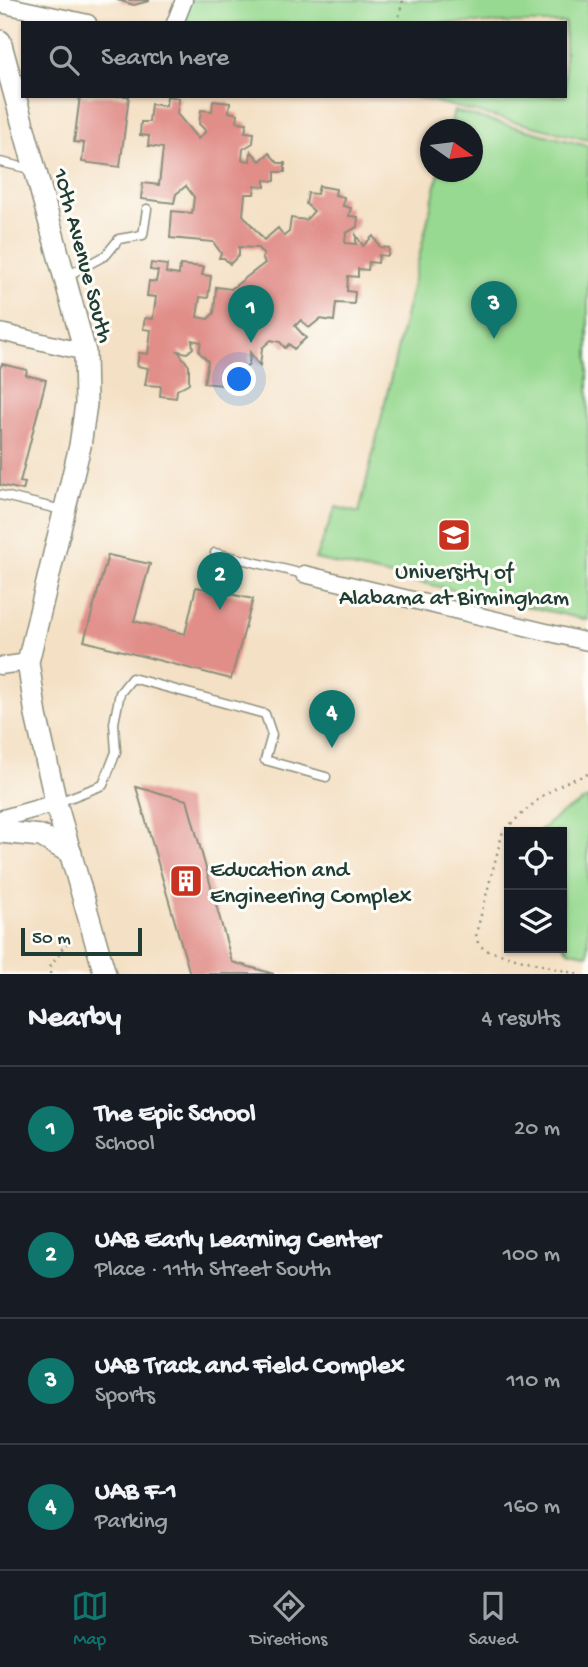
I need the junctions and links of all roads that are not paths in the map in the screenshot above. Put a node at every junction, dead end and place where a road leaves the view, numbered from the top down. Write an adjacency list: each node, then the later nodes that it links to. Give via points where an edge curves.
1 (184, 0): 4 (street)
2 (0, 4): 3 (street)
3 (79, 21)
4 (175, 21)
5 (0, 41): 7 (street, 10th Avenue South)
6 (0, 162): 7 (lane)
7 (35, 170): 9 (street, 10th Avenue South)
8 (147, 209): 9 (lane, via 144,235 119,239 106,255)
9 (64, 277): 11 (street, 10th Avenue South)
10 (0, 332): 11 (street)
11 (85, 352): 13 (street, 10th Avenue South, via 86,404)
12 (0, 495): 13 (lane)
13 (64, 511): 17 (street, 10th Avenue South)
14 (215, 553): 15 (lane)
15 (304, 574): 16 (street)
16 (588, 642)
17 (28, 662): 18 (street); 20 (street, 10th Avenue South)
18 (0, 666)
19 (326, 776): 20 (lane, via 265,760 272,735 265,714 132,678 120,693 114,723 116,752 103,785)
20 (56, 803): 21 (street); 23 (street, 10th Avenue South)
21 (0, 820)
22 (0, 832): 23 (street, via 41,836)
23 (71, 853): 24 (street, 10th Avenue South)
24 (105, 974)

